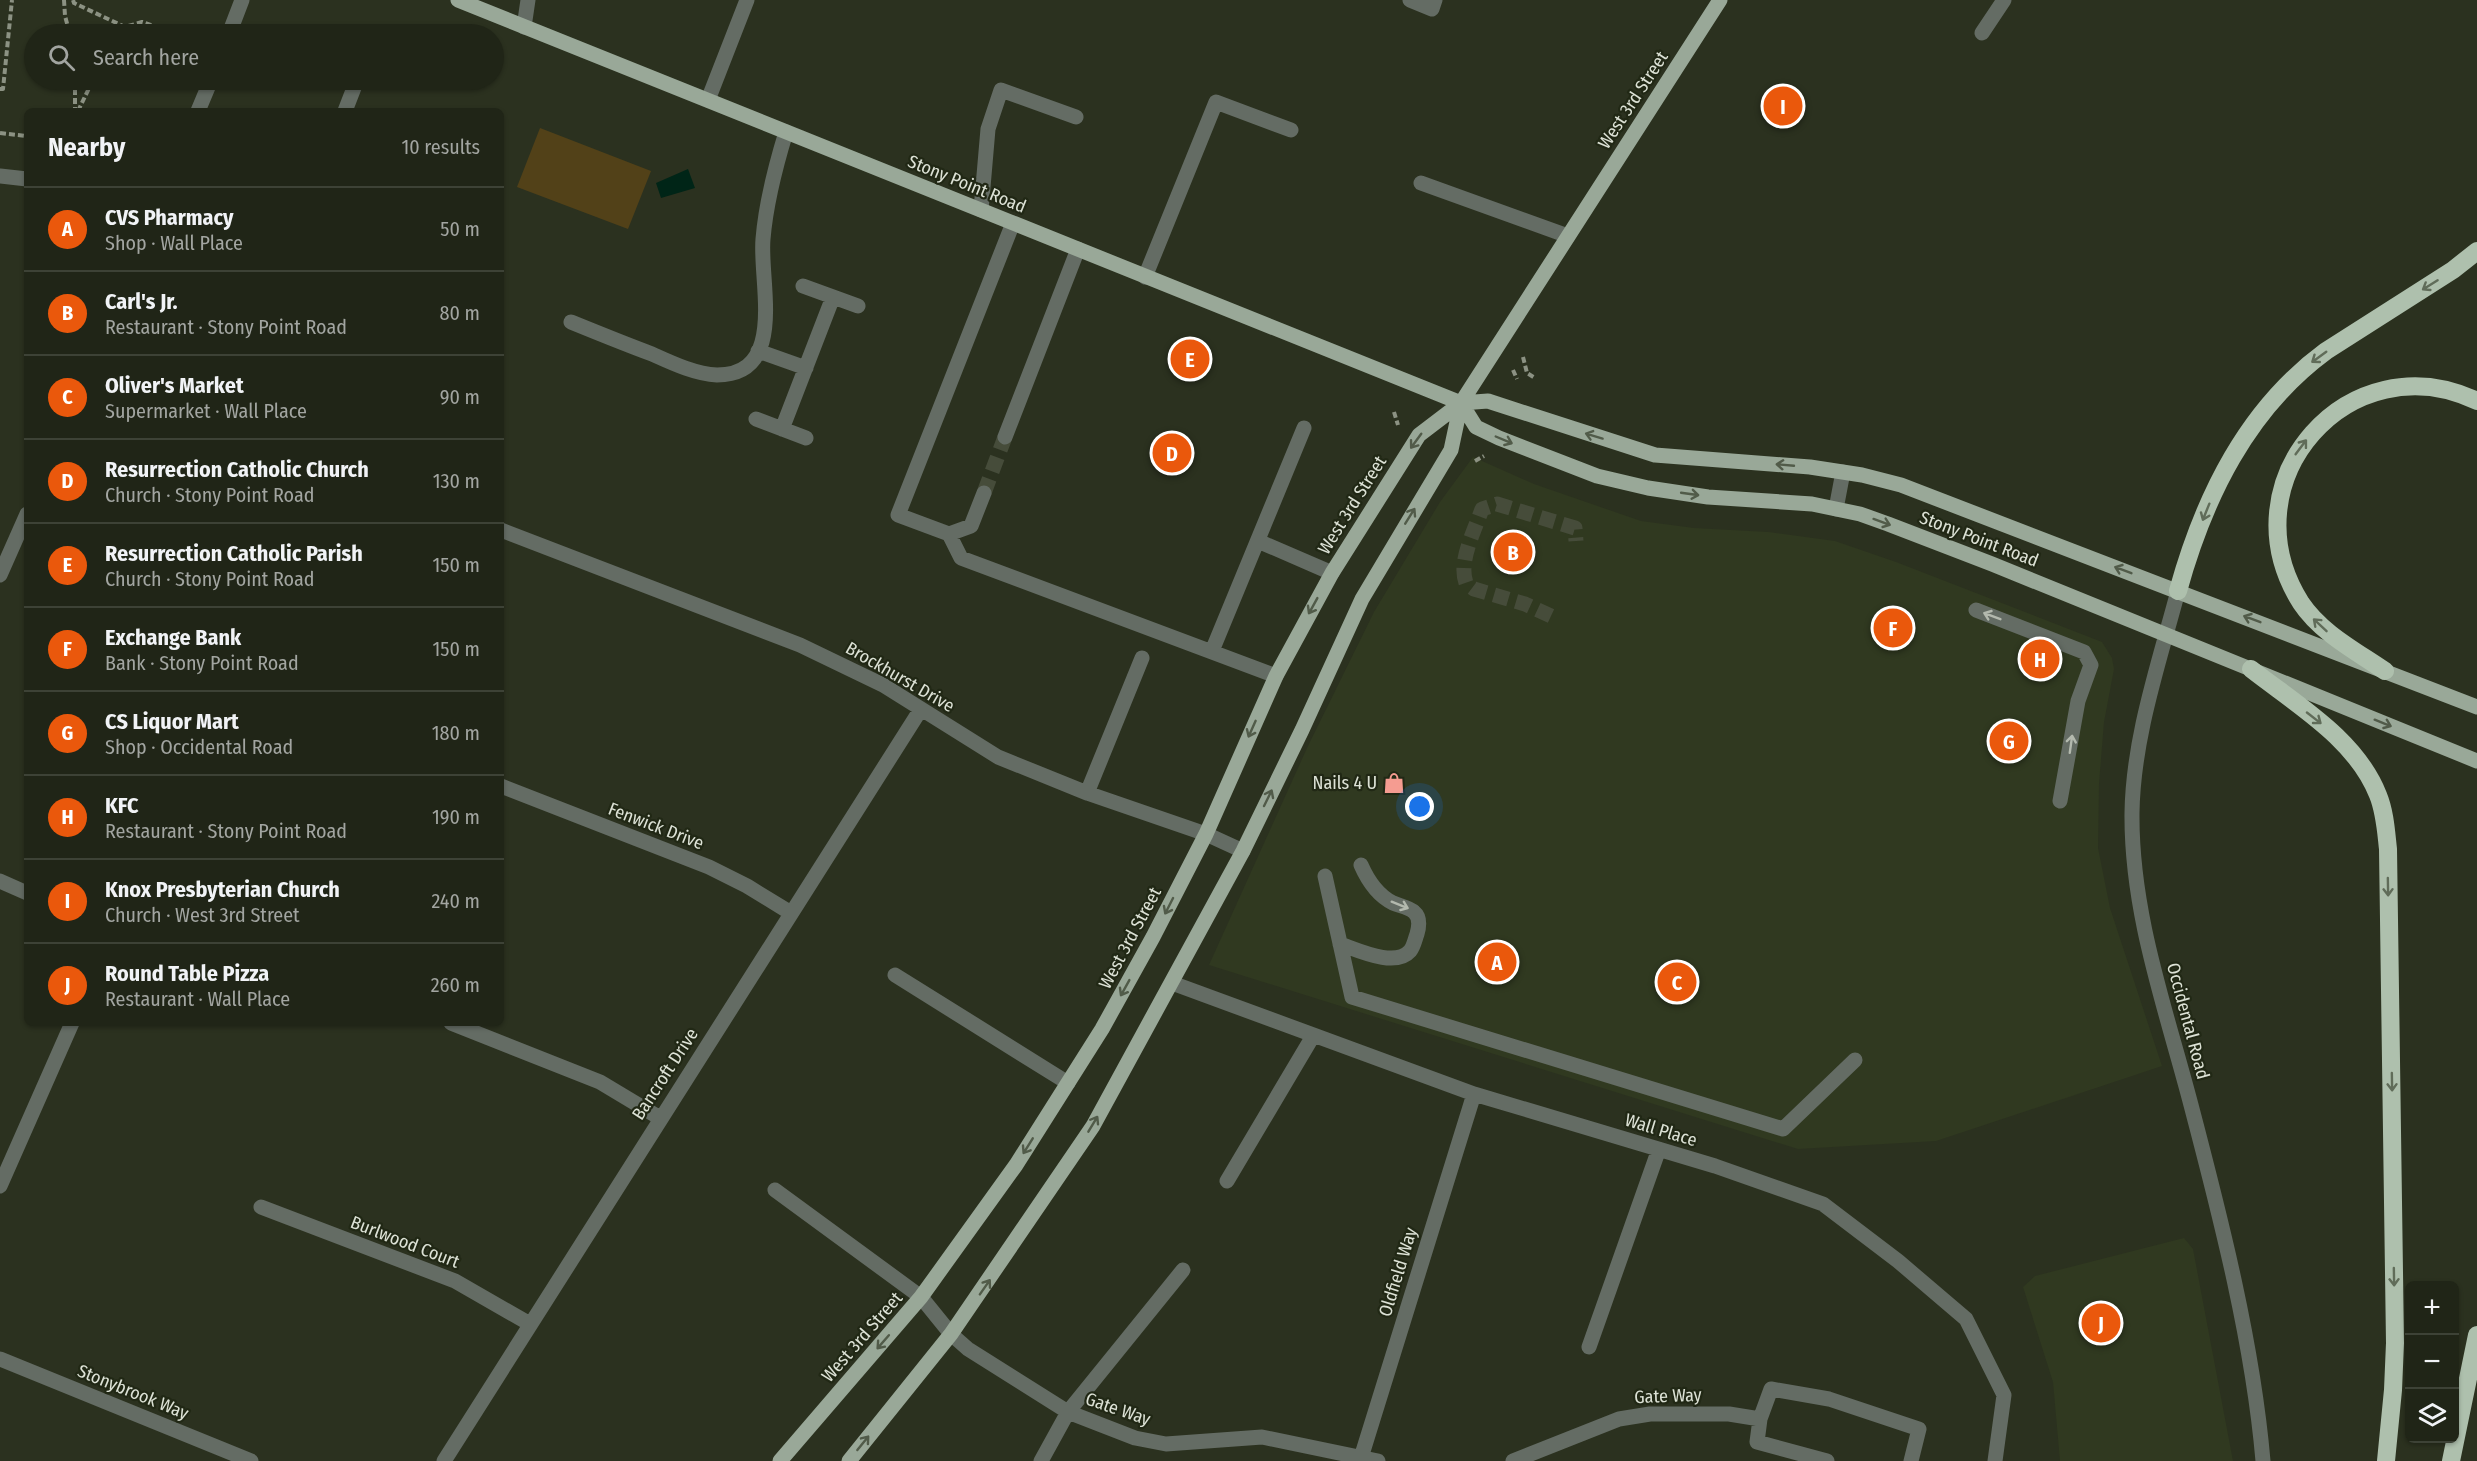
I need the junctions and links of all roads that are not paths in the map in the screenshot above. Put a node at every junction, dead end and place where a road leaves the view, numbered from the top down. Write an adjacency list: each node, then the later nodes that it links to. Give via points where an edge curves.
1 (242, 0): 9 (street)
2 (458, 0): 10 (main road, Stony Point Road)
3 (528, 0): 10 (street)
4 (747, 0): 14 (street)
5 (1410, 0): 8 (street)
6 (1720, 0): 25 (main road, West 3rd Street)
7 (2004, 0): 11 (street)
8 (1434, 4)
9 (233, 24)
10 (524, 27): 14 (main road, Stony Point Road)
11 (1982, 33)
12 (207, 90): 15 (street)
13 (353, 90): 16 (street)
14 (708, 100): 19 (main road, Stony Point Road)
15 (199, 108)
16 (346, 108)
17 (1076, 117): 23 (street, via 1000,90 988,129)
18 (1291, 130): 28 (street, via 1216,102)
19 (786, 132): 23 (main road, Stony Point Road); 33 (street, via 770,184 762,258 767,302 764,340)
20 (0, 176): 21 (street)
21 (24, 179)
22 (1421, 183): 25 (street)
23 (981, 210): 24 (main road, Stony Point Road)
24 (1013, 223): 26 (main road, Stony Point Road); 47 (street, via 898,515)
25 (1568, 236): 36 (main road, West 3rd Street)
26 (1078, 249): 28 (main road, Stony Point Road); 40 (street)
27 (2477, 251): 51 (highway, one-way to 51, via 2313,361 2269,402 2226,467 2188,556)
28 (1145, 277): 36 (main road, Stony Point Road)
29 (803, 286): 30 (street)
30 (833, 297): 31 (street); 34 (street)
31 (858, 306)
32 (571, 322): 33 (street, via 687,368 716,375 736,373 754,360)
33 (758, 351): 34 (street)
34 (806, 368): 39 (street)
35 (2477, 401): 57 (highway, one-way to 35, via 2330,634 2313,618 2293,587 2278,547 2276,525 2284,478 2295,455 2326,420 2369,395 2393,389 2436,388)
36 (1461, 403): 42 (main road, Stony Point Road, one-way to 36, via 1655,455 1488,401); 44 (main road, Stony Point Road, one-way to 44, via 1476,427 1597,476 1698,496); 49 (main road, West 3rd Street, one-way to 49, via 1419,435); 66 (main road, West 3rd Street, one-way to 36, via 1362,599 1451,450)
37 (756, 419): 39 (street)
38 (1304, 428): 48 (street)
39 (782, 429): 41 (street)
40 (1005, 437)
41 (806, 438)
42 (1844, 472): 44 (street); 51 (main road, Stony Point Road, one-way to 42, via 1923,493)
43 (984, 493): 47 (street, via 971,526)
44 (1836, 509): 53 (main road, Stony Point Road, one-way to 53, via 1860,514 1971,556)
45 (24, 521): 50 (street)
46 (504, 531): 60 (street, Brockhurst Drive, via 800,645 883,685)
47 (949, 534): 54 (street, via 961,558)
48 (1258, 542): 49 (street); 54 (street)
49 (1332, 573): 58 (main road, West 3rd Street, one-way to 58)
50 (0, 575)
51 (2178, 591): 53 (street, Occidental Road); 57 (main road, Stony Point Road, one-way to 51)
52 (1976, 610): 64 (street, one-way to 52, via 2078,701 2091,665 2089,659 2084,652)
53 (2166, 635): 56 (main road, Stony Point Road); 107 (street, Occidental Road, via 2134,784 2137,894 2220,1223 2251,1371)
54 (1212, 651): 58 (street)
55 (1142, 658): 63 (street)
56 (2251, 669): 61 (main road, Stony Point Road, one-way to 61); 108 (highway, one-way to 108, via 2347,747 2372,781 2384,819 2388,849 2394,1293 2393,1390)
57 (2385, 671): 59 (main road, Stony Point Road)
58 (1276, 676): 65 (main road, West 3rd Street, one-way to 65)
59 (2477, 707)
60 (921, 710): 63 (street, Brockhurst Drive, via 998,757); 71 (street, Bancroft Drive)
61 (2477, 760)
62 (504, 787): 71 (street, Fenwick Drive, via 709,867)
63 (1087, 793): 65 (street, Brockhurst Drive)
64 (2060, 801)
65 (1206, 834): 66 (street, Brockhurst Drive); 79 (main road, West 3rd Street, one-way to 79, via 1102,1029)
66 (1243, 851): 74 (main road, West 3rd Street)
67 (1361, 865): 72 (street, one-way to 72, via 1378,893 1414,910 1419,928 1412,949 1405,956 1383,959)
68 (1325, 876): 72 (street)
69 (0, 881): 70 (street)
70 (24, 892)
71 (791, 913): 81 (street, Bancroft Drive)
72 (1340, 944): 78 (street, via 1352,997 1783,1129)
73 (895, 975): 79 (street)
74 (1172, 982): 77 (street, Wall Place); 90 (main road, West 3rd Street, one-way to 74, via 1093,1126)
75 (71, 1026): 84 (street)
76 (459, 1026): 81 (street, via 600,1082)
77 (1313, 1036): 80 (street, Wall Place); 83 (street)
78 (1856, 1060)
79 (1068, 1083): 88 (main road, West 3rd Street, one-way to 88, via 1016,1165)
80 (1474, 1094): 82 (street, Wall Place); 96 (street, Oldfield Way)
81 (660, 1118): 89 (street, Bancroft Drive)
82 (1659, 1149): 92 (street); 106 (street, Wall Place, via 1823,1204 1966,1319 2004,1395)
83 (1227, 1181)
84 (0, 1186)
85 (775, 1190): 88 (street, Gate Way)
86 (261, 1207): 89 (street, Burlwood Court, via 454,1281)
87 (1183, 1269): 94 (street)
88 (921, 1297): 90 (street, Gate Way); 99 (main road, West 3rd Street, one-way to 99)
89 (530, 1324): 98 (street, Bancroft Drive)
90 (951, 1334): 94 (street, Gate Way, via 968,1349); 100 (main road, West 3rd Street, one-way to 90)
91 (2477, 1335): 109 (highway)
92 (1589, 1347)
93 (0, 1359): 97 (street, Stonybrook Way)
94 (1068, 1412): 96 (street, Gate Way, via 1135,1438 1166,1444 1262,1437); 101 (street)
95 (1760, 1419): 103 (street, Gate Way, via 1730,1414 1630,1417); 104 (street, via 1757,1442); 105 (street, via 1771,1389 1829,1399 1919,1429)
96 (1360, 1459): 102 (street, Gate Way)
97 (251, 1461)
98 (444, 1461)
99 (780, 1461)
100 (849, 1461)
101 (1041, 1461)
102 (1377, 1461)
103 (1513, 1461)
104 (1827, 1461)
105 (1911, 1461)
106 (1995, 1461)
107 (2263, 1461)
108 (2386, 1461)
109 (2451, 1461)

